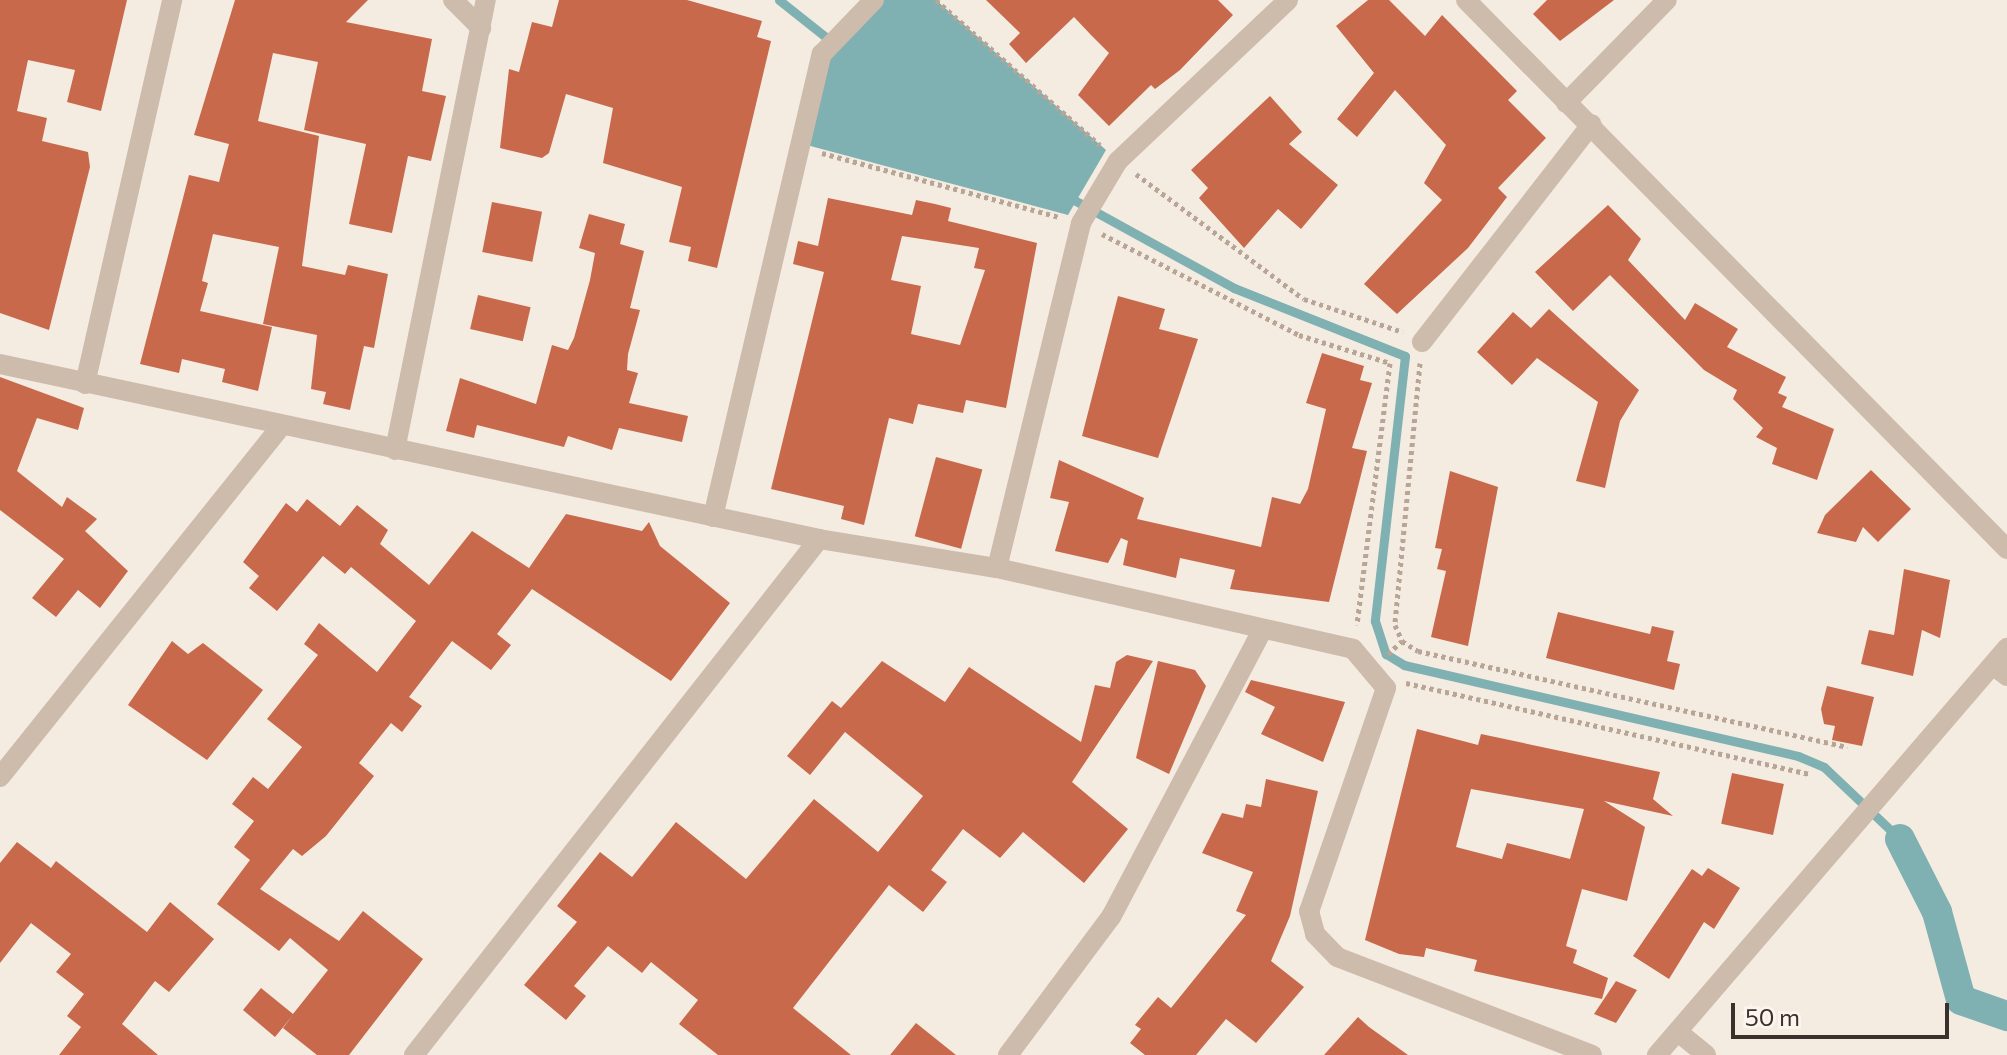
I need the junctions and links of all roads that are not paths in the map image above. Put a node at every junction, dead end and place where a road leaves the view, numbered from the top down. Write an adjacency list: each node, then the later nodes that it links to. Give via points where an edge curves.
1 (172, 0): 13 (street)
2 (453, 0): 8 (street)
3 (486, 0): 8 (street)
4 (874, 0): 16 (street, via 822,54)
5 (1288, 0): 19 (street, via 1118,161 1081,223)
6 (1466, 0): 9 (street)
7 (1667, 0): 9 (street)
8 (481, 28): 15 (street)
9 (1566, 103): 10 (street)
10 (1592, 124): 11 (street); 18 (street)
11 (1422, 342)
12 (0, 364): 13 (street)
13 (85, 384): 14 (street)
14 (280, 428): 15 (street); 23 (street)
15 (395, 450): 16 (street)
16 (713, 517): 17 (street)
17 (819, 539): 19 (street); 25 (street)
18 (2006, 547)
19 (997, 568): 20 (street)
20 (1262, 631): 26 (street, via 1111,917); 27 (street, via 1353,649 1386,688 1309,911 1315,934 1337,957)
21 (2007, 648): 22 (street)
22 (2000, 671): 24 (street, via 1890,787)
23 (0, 777)
24 (1678, 1032): 28 (street); 29 (street)
25 (414, 1055)
26 (1008, 1055)
27 (1592, 1055)
28 (1657, 1055)
29 (1706, 1055)

